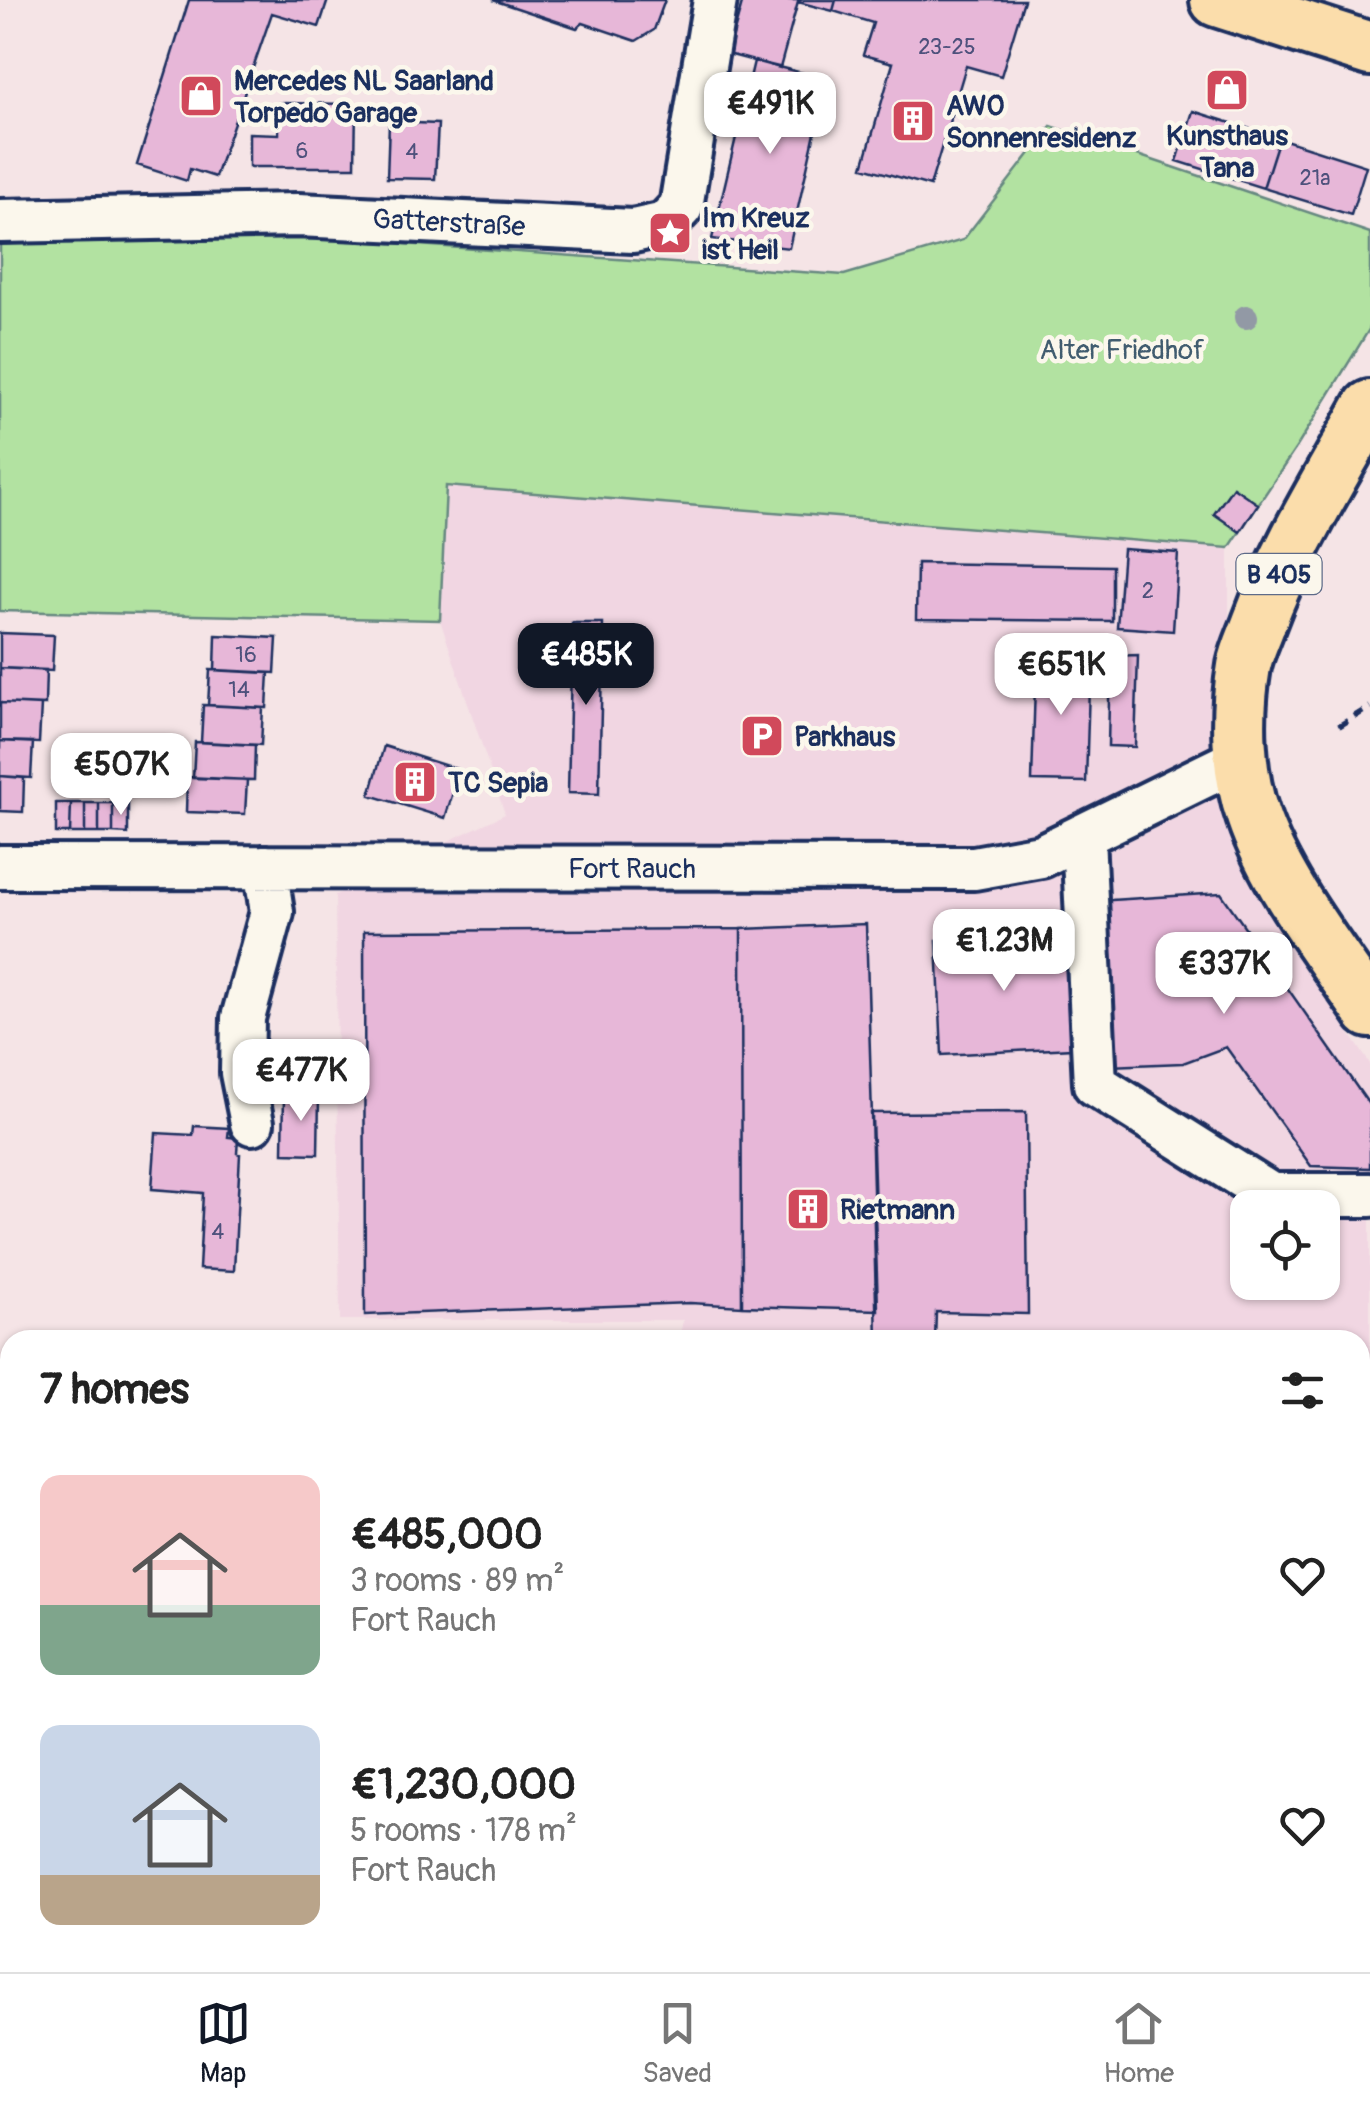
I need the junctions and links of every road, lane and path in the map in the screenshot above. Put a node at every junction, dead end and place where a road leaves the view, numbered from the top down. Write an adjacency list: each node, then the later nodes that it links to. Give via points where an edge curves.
1 (715, 0): 5 (street, Gatterstraße, via 680,207 665,224 633,232 298,215)
2 (1217, 0): 3 (main road)
3 (1297, 12): 4 (main road)
4 (1370, 49)
5 (0, 221)
6 (1363, 437): 9 (main road, B 405, via 1287,557 1244,663)
7 (1370, 707): 8 (path)
8 (1339, 726)
9 (1241, 758): 10 (street, Fort Rauch); 13 (main road, B 405, via 1252,814 1270,856)
10 (1084, 836): 12 (street, Fort Rauch, via 1041,856 974,868); 15 (street, via 1095,1084 1271,1195)
11 (0, 867): 12 (street, Fort Rauch)
12 (266, 867): 14 (street, via 272,912 242,1018 242,1073)
13 (1370, 1011)
14 (252, 1124)
15 (1370, 1195)

